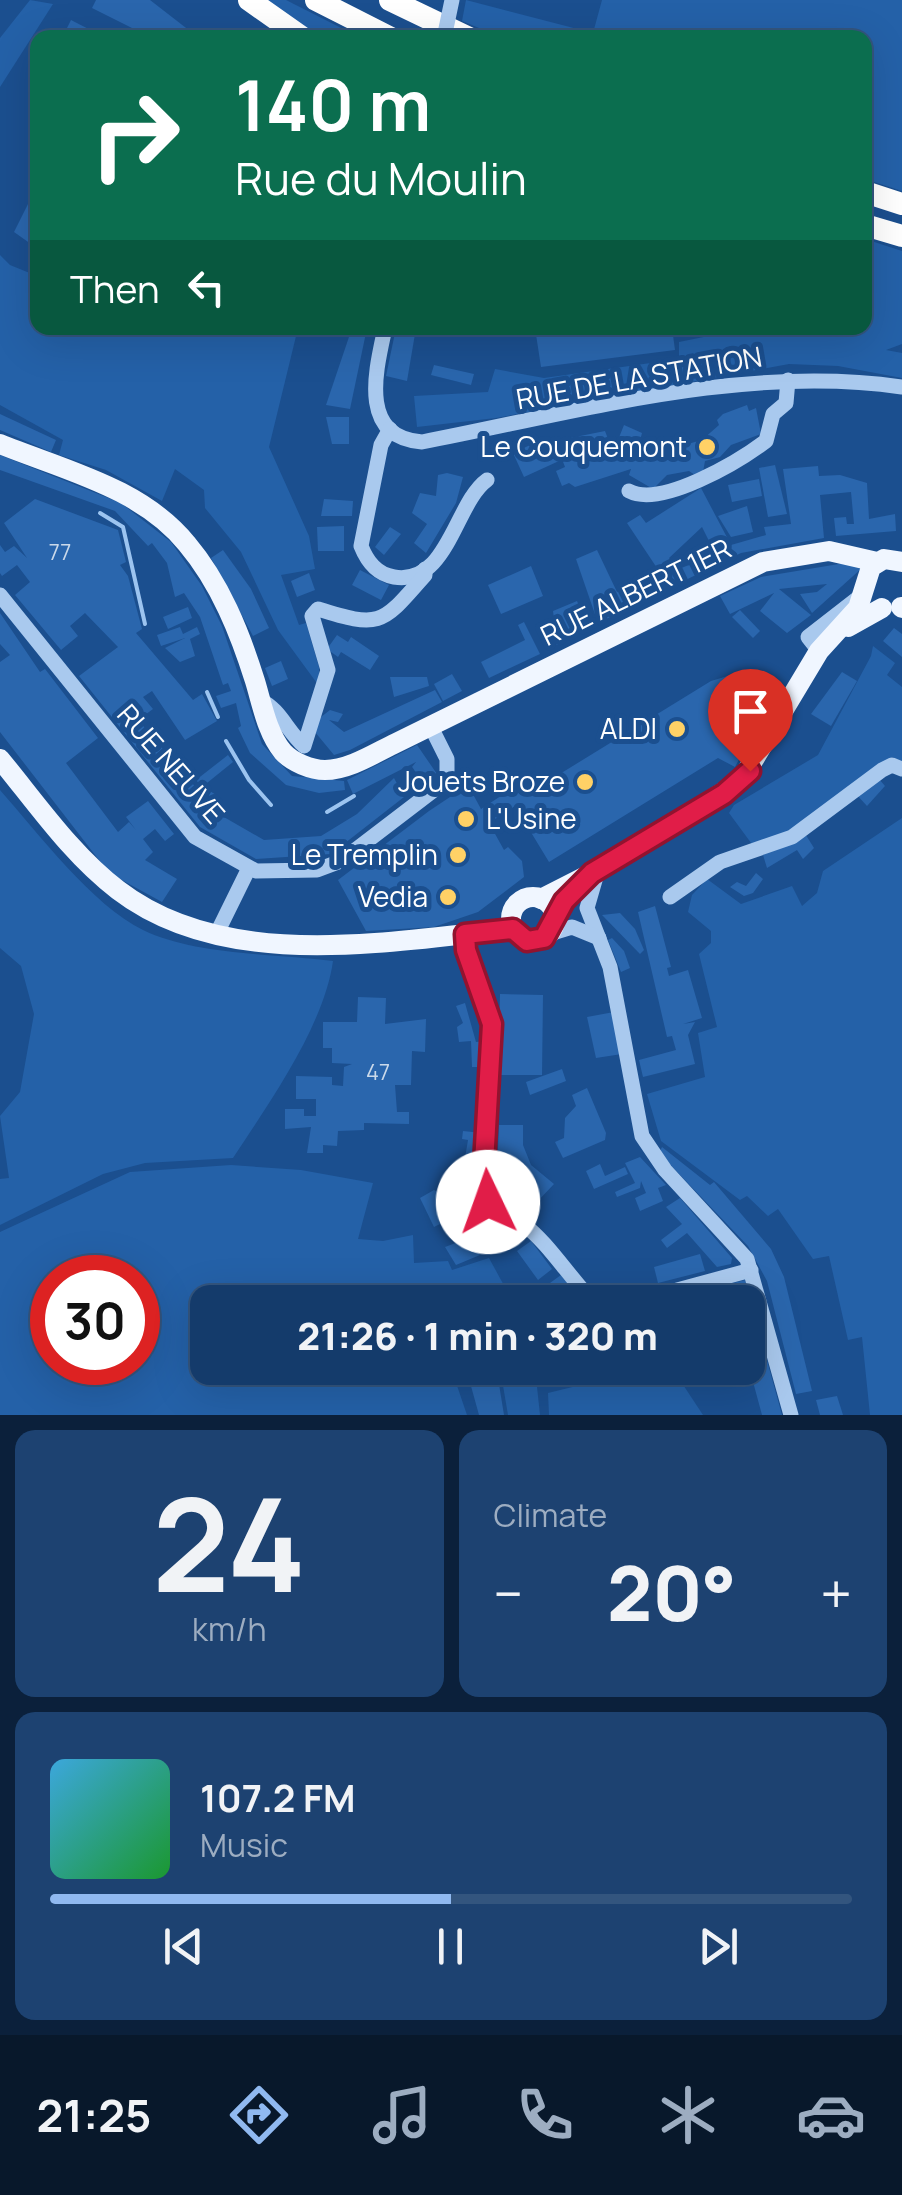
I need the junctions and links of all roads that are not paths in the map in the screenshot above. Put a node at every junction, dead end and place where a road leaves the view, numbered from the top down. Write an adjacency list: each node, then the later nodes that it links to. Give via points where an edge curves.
1 (249, 0): 5 (highway)
2 (316, 0): 6 (highway)
3 (390, 0): 8 (highway)
4 (452, 0): 7 (street, bridge)
5 (292, 30)
6 (375, 30)
7 (446, 30)
8 (452, 30)
9 (872, 194): 10 (highway)
10 (902, 204)
11 (872, 226): 12 (highway)
12 (902, 236)
13 (384, 335): 16 (street, via 373,392)
14 (788, 380): 15 (street, RUE DE LA STATION); 16 (street, RUE DE LA STATION, via 422,442); 19 (street, via 786,403 773,414 766,441 736,463 655,497)
15 (902, 387)
16 (390, 429): 22 (street, via 361,546 366,560 386,574 408,577)
17 (0, 444): 28 (main road, RUE ALBERT 1ER, via 132,497 166,521 217,589)
18 (487, 480): 22 (street)
19 (629, 490)
20 (877, 562): 21 (main road, RUE ALBERT 1ER); 23 (main road, via 867,572); 29 (main road, RUE ALBERT 1ER, via 829,551 763,562)
21 (902, 562)
22 (425, 569): 28 (street, via 382,620 318,609 312,616 328,670 304,746 285,730 274,707)
23 (866, 593): 25 (main road); 26 (main road); 27 (street, via 808,637)
24 (0, 595): 32 (street, RUE NEUVE, via 194,837)
25 (897, 607): 26 (main road)
26 (842, 630): 27 (main road)
27 (819, 650): 33 (main road, via 741,781)
28 (260, 700): 29 (main road, RUE ALBERT 1ER, via 284,752 325,770 352,764)
29 (430, 725): 32 (street, RUE NEUVE, via 449,772 428,797 341,861 318,870)
30 (0, 760): 37 (main road, via 118,890 178,926)
31 (902, 768): 34 (street, via 882,770 792,837 720,862)
32 (249, 868): 37 (street)
33 (595, 871): 35 (main road); 38 (street, via 587,908)
34 (670, 897)
35 (548, 916): 36 (main road, via 527,941); 36 (main road, via 519,902 511,914); 38 (street)
36 (513, 929): 39 (main road)
37 (216, 935): 39 (main road, via 380,945)
38 (599, 938): 43 (street, via 645,1145 729,1236)
39 (465, 942): 41 (street, via 492,1024 483,1181)
40 (460, 1195): 41 (street)
41 (488, 1202): 42 (street, via 479,1220); 44 (street, via 524,1220)
42 (486, 1241)
43 (751, 1270): 45 (street); 46 (street)
44 (579, 1285)
45 (696, 1285)
46 (791, 1415)

